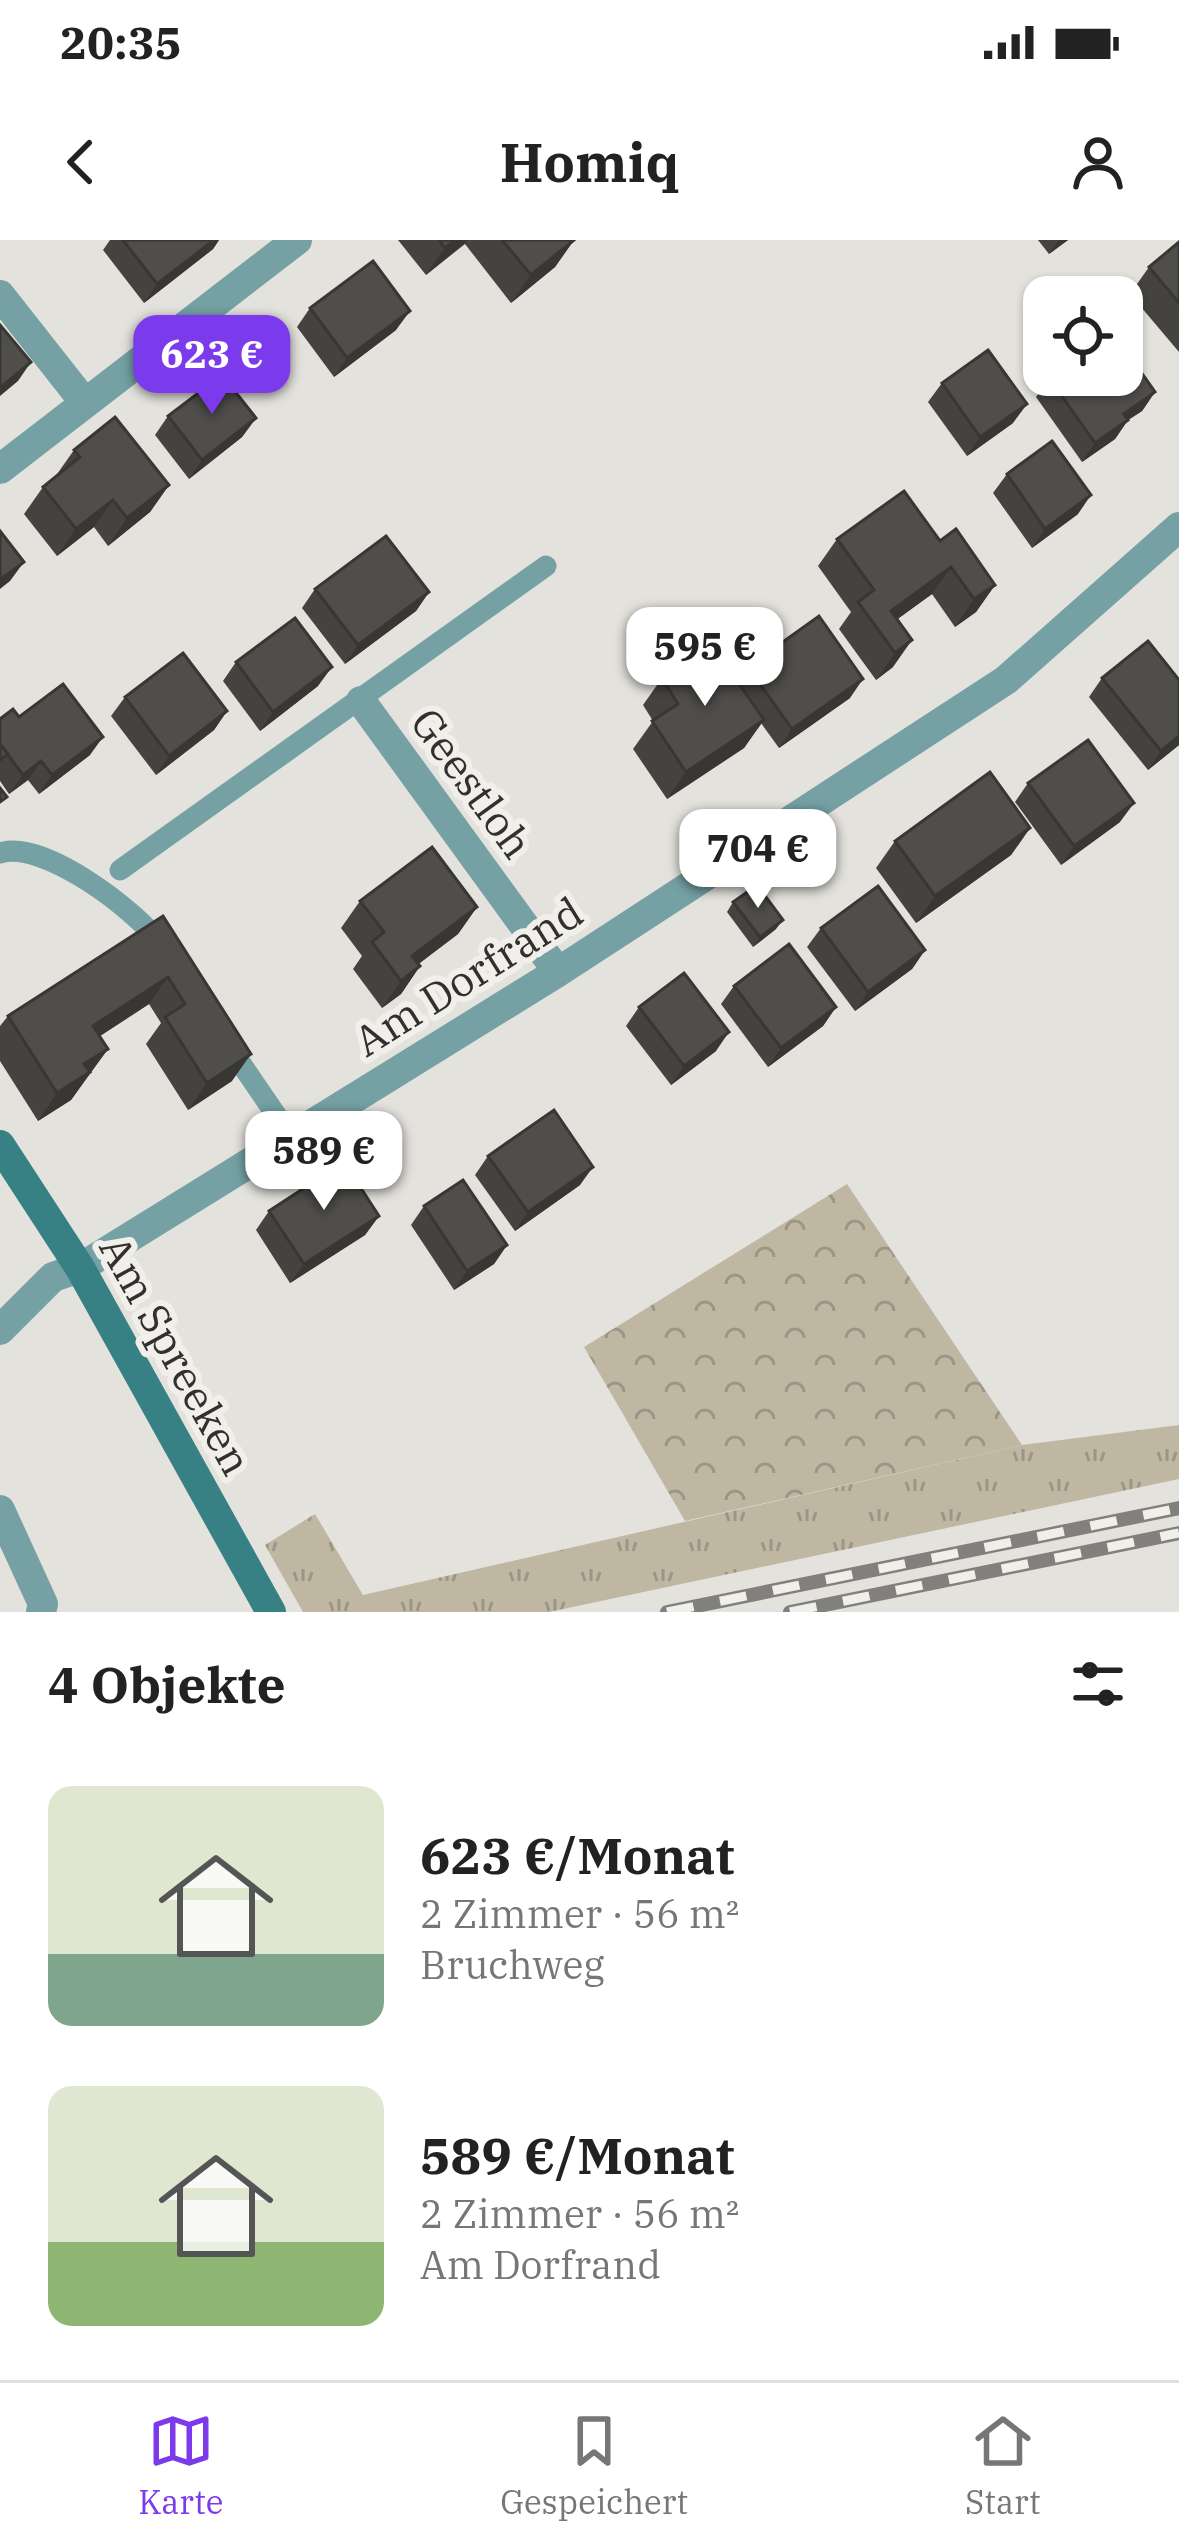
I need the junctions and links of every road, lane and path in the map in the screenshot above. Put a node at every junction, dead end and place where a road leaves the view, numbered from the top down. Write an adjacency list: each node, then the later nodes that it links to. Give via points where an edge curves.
1 (297, 240): 3 (street)
2 (0, 295): 3 (street)
3 (85, 403): 4 (street)
4 (0, 469)
5 (1179, 527): 11 (street, Am Dorfrand, via 1006,680)
6 (546, 566): 7 (lane, Geestloh)
7 (361, 701): 9 (lane, Geestloh); 11 (street, Geestloh)
8 (0, 854): 10 (lane, via 32,850 71,873 141,921)
9 (120, 870)
10 (170, 958)
11 (558, 972): 13 (street, Am Dorfrand)
12 (211, 1018): 13 (lane)
13 (291, 1137): 15 (street, Am Dorfrand)
14 (0, 1145): 15 (street, Am Spreeken)
15 (80, 1268): 16 (street, Am Dorfrand, via 52,1277); 19 (street, Am Spreeken)
16 (0, 1330)
17 (0, 1510): 18 (street)
18 (41, 1612)
19 (272, 1612)

